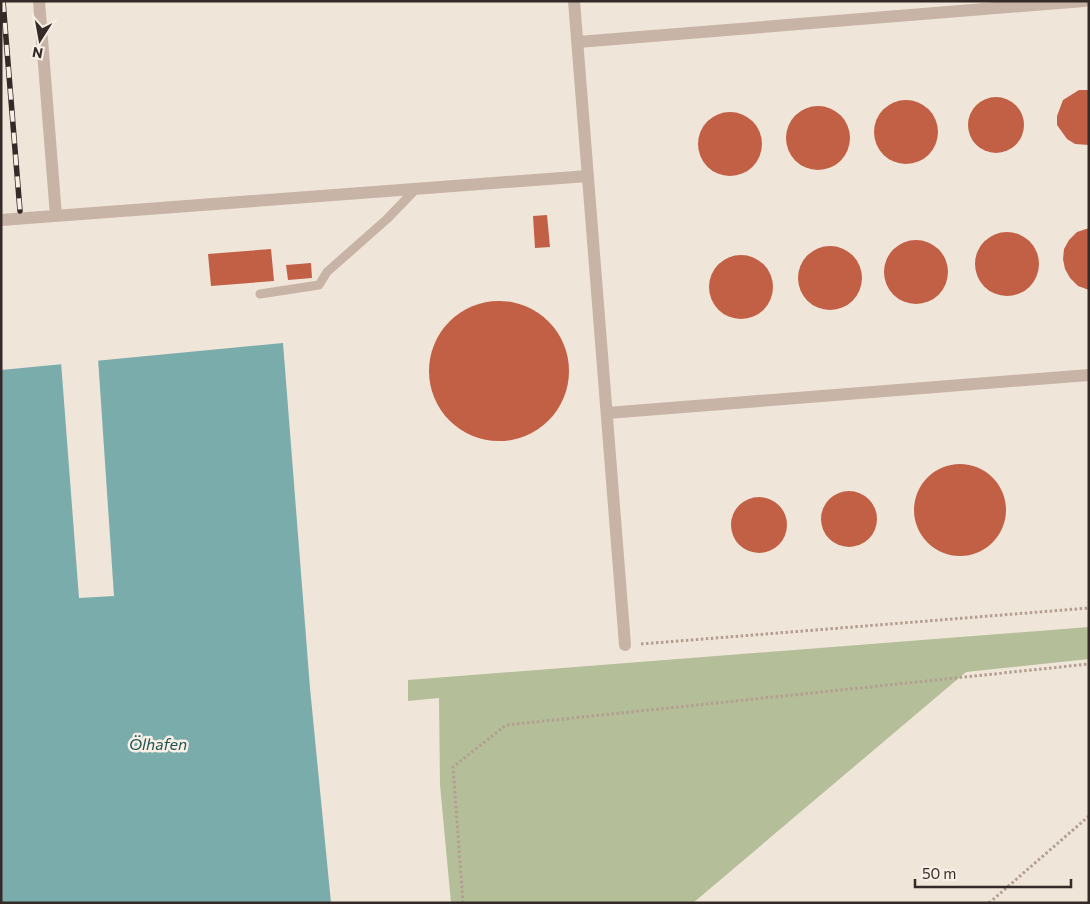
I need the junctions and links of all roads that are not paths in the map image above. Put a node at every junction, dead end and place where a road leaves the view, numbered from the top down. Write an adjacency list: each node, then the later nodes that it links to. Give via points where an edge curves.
1 (39, 1): 7 (street)
2 (574, 1): 4 (street)
3 (1084, 1): 4 (street)
4 (578, 42): 5 (street)
5 (588, 176): 6 (street); 11 (street)
6 (416, 189): 7 (street); 9 (lane, via 327,272 319,285)
7 (56, 216): 8 (street)
8 (1, 220)
9 (260, 294)
10 (1089, 375): 11 (street)
11 (607, 413): 12 (street)
12 (625, 645)

